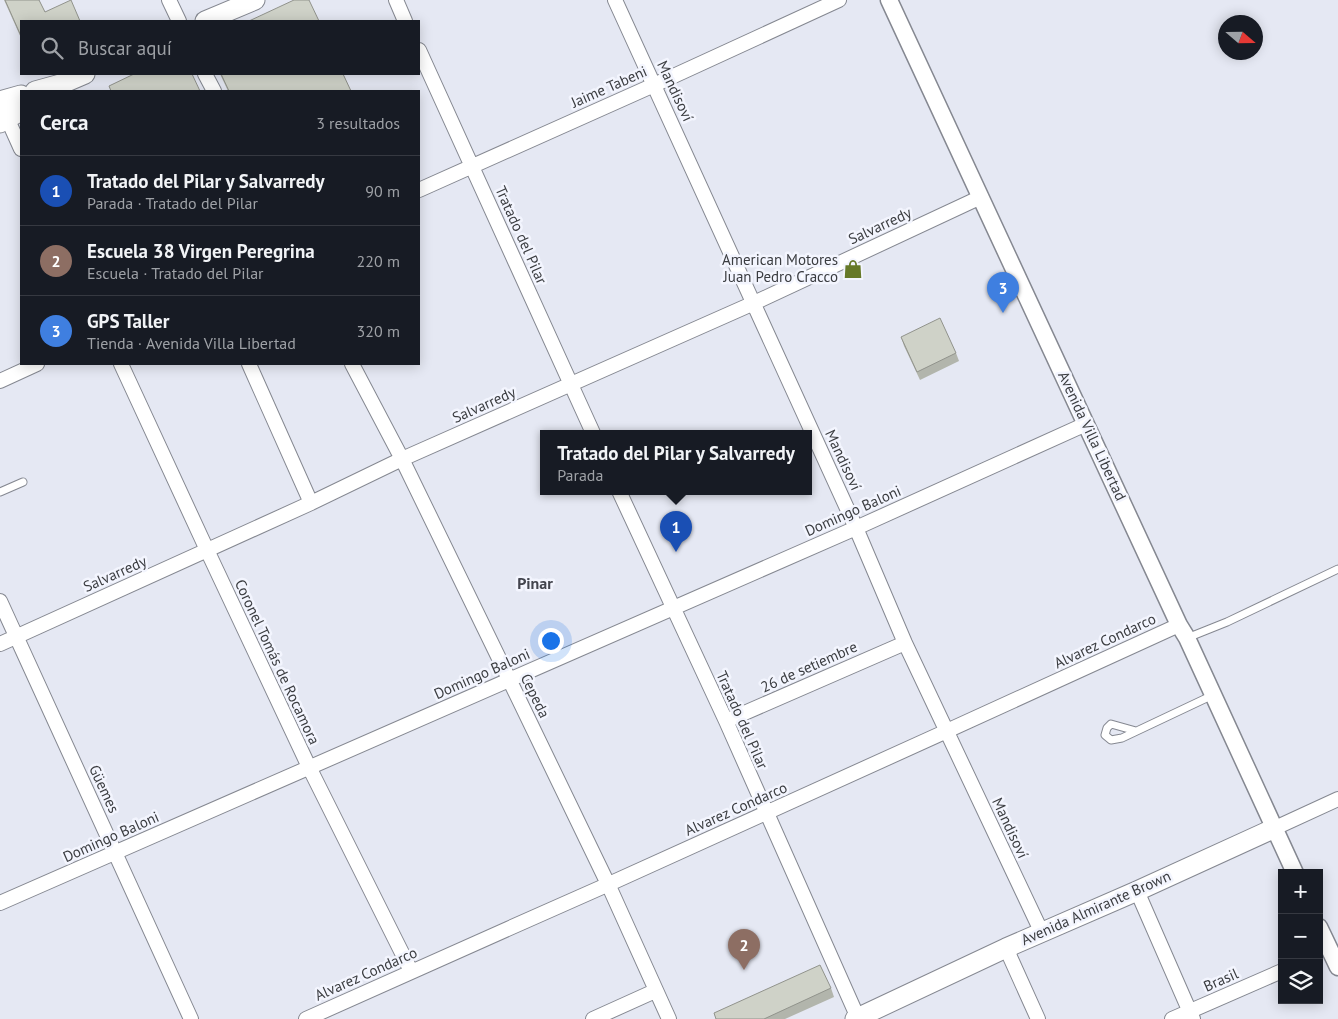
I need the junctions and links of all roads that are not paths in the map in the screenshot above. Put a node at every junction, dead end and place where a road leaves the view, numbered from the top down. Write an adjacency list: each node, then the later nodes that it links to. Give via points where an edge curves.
1 (169, 0): 7 (street)
2 (255, 0): 8 (main road)
3 (396, 0): 9 (street)
4 (615, 0): 13 (street, Mandisoví)
5 (839, 0): 13 (street, Jaime Tabeni)
6 (889, 0): 22 (street, Avenida Villa Libertad)
7 (179, 20)
8 (207, 20)
9 (405, 20)
10 (420, 52): 20 (street, Tratado del Pilar)
11 (83, 75): 14 (main road)
12 (206, 75): 16 (street)
13 (654, 85): 20 (street, Jaime Tabeni); 23 (street, Mandisoví)
14 (58, 87): 15 (main road)
15 (41, 90)
16 (213, 90)
17 (20, 96): 18 (main road)
18 (6, 112): 19 (street)
19 (20, 147)
20 (472, 166): 21 (street, Jaime Tabeni); 29 (street, Tratado del Pilar)
21 (420, 190)
22 (981, 198): 23 (street, Salvarredy); 30 (street, Avenida Villa Libertad)
23 (754, 303): 29 (street, Salvarredy); 32 (street, Mandisoví)
24 (36, 365): 28 (street)
25 (120, 365): 40 (street, Coronel Tomás de Rocamora)
26 (249, 365): 38 (street)
27 (353, 365): 34 (street, Cepeda)
28 (0, 381)
29 (571, 385): 31 (street, Tratado del Pilar); 34 (street, Salvarredy)
30 (1086, 424): 39 (street, Domingo Baloni); 44 (street, Avenida Villa Libertad)
31 (592, 430)
32 (812, 430)
33 (812, 431): 39 (street, Mandisoví)
34 (402, 459): 38 (street, Salvarredy); 48 (street, Cepeda)
35 (23, 482): 36 (lane)
36 (0, 492)
37 (621, 495): 43 (street, Tratado del Pilar)
38 (311, 503): 40 (street, Salvarredy)
39 (856, 528): 43 (street, Domingo Baloni); 46 (street, Mandisoví)
40 (207, 550): 45 (street, Salvarredy); 53 (street, Coronel Tomás de Rocamora)
41 (1338, 569): 44 (lane, via 1227,622)
42 (0, 600): 45 (street, Güemes)
43 (673, 608): 48 (street, Domingo Baloni); 50 (street, Tratado del Pilar)
44 (1183, 632): 49 (street, Avenida Villa Libertad); 52 (street, Alvarez Condarco)
45 (16, 636): 47 (street, Salvarredy); 57 (street, Güemes)
46 (905, 643): 50 (street, 26 de setiembre); 52 (street, Mandisoví)
47 (0, 644)
48 (509, 679): 53 (street, Domingo Baloni); 59 (street, Cepeda)
49 (1213, 695): 51 (lane); 56 (street, Avenida Villa Libertad)
50 (726, 721): 55 (street, Tratado del Pilar)
51 (1136, 731)
52 (947, 732): 55 (street, Alvarez Condarco); 62 (street, Mandisoví)
53 (309, 767): 57 (street, Domingo Baloni); 66 (street, Coronel Tomás de Rocamora)
54 (1338, 799): 56 (street, Avenida Almirante Brown)
55 (766, 813): 59 (street, Alvarez Condarco); 70 (street, Tratado del Pilar)
56 (1275, 828): 58 (street, Avenida Villa Libertad); 60 (main road, Avenida Almirante Brown)
57 (115, 853): 61 (street, Domingo Baloni); 71 (street, Güemes)
58 (1293, 869)
59 (608, 884): 66 (street, Alvarez Condarco); 68 (street, Cepeda)
60 (1137, 891): 62 (main road, Avenida Almirante Brown); 69 (street)
61 (0, 903)
62 (1042, 933): 63 (main road, Avenida Almirante Brown)
63 (1006, 948): 70 (main road, Avenida Almirante Brown); 75 (street)
64 (1324, 952): 65 (street)
65 (1338, 967)
66 (412, 971): 72 (street, Alvarez Condarco)
67 (1278, 973): 69 (street, Brasil)
68 (656, 991): 73 (street); 74 (street, Cepeda)
69 (1192, 1015): 76 (street, Brasil)
70 (864, 1017)
71 (191, 1019)
72 (306, 1019)
73 (593, 1019)
74 (669, 1019)
75 (1038, 1019)
76 (1172, 1019)

